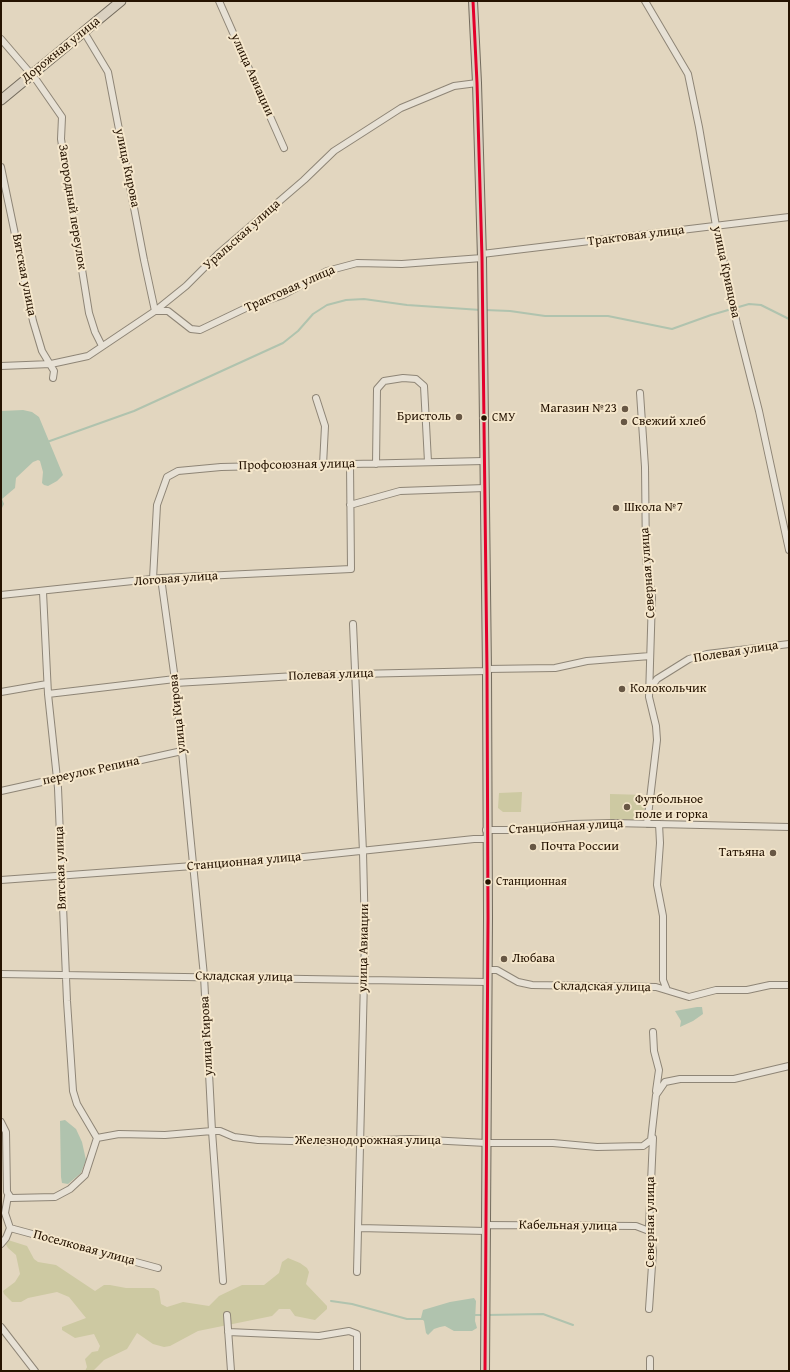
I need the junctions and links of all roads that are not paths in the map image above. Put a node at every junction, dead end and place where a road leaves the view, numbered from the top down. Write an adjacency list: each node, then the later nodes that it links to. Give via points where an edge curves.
1 (121, 1): 5 (highway, Дорожная улица)
2 (219, 1): 10 (street, улица Авиации)
3 (472, 1): 8 (main road)
4 (646, 1): 13 (street, улица Кривцова, via 688,74)
5 (84, 32): 7 (highway, Дорожная улица); 15 (street, улица Кирова, via 108,72)
6 (1, 40): 7 (street, Загородный переулок)
7 (31, 75): 9 (highway, Дорожная улица); 16 (street, Загородный переулок, via 63,120 61,139 89,313)
8 (477, 83): 14 (main road); 15 (street, Уральская улица, via 454,86 401,108 334,151 218,254 186,286)
9 (1, 100)
10 (284, 148)
11 (1, 167): 17 (street, Вятская улица, via 33,321 42,350)
12 (789, 217): 13 (street, Трактовая улица)
13 (716, 226): 14 (street, Трактовая улица); 29 (street, улица Кривцова)
14 (482, 256): 15 (street, Трактовая улица, via 402,264 357,263 327,271 283,295 248,307 200,330 191,330 168,311); 22 (main road)
15 (155, 311): 16 (street, Уральская улица)
16 (102, 346): 17 (street, Уральская улица, via 86,357)
17 (51, 364): 18 (street, Уральская улица); 19 (street, Вятская улица)
18 (1, 366)
19 (53, 378)
20 (640, 393): 36 (street, Северная улица, via 645,467 646,559 652,597)
21 (316, 398): 26 (street, via 325,426)
22 (484, 461): 23 (street, Профсоюзная улица); 27 (main road)
23 (428, 462): 25 (street, Профсоюзная улица); 25 (street, via 424,386 416,378 403,378 384,381 377,388)
24 (350, 464): 25 (street, Профсоюзная улица); 26 (street, Профсоюзная улица); 28 (street)
25 (376, 464)
26 (323, 465): 31 (street, Профсоюзная улица, via 221,467 183,470 167,477 157,505)
27 (485, 488): 28 (street, via 400,491); 37 (main road)
28 (350, 505): 30 (street, Логовая улица, via 351,570)
29 (789, 550)
30 (162, 578): 31 (street, Логовая улица); 39 (street, улица Кирова)
31 (153, 579): 32 (street, Логовая улица)
32 (43, 592): 33 (street, Логовая улица); 40 (street, Вятская улица)
33 (1, 595)
34 (353, 624): 38 (street, улица Авиации)
35 (789, 644): 42 (street, Полевая улица, via 707,654 689,659 657,679)
36 (650, 656): 37 (street, Полевая улица, via 587,661 555,668); 42 (street, Северная улица)
37 (487, 670): 38 (street, Полевая улица); 50 (main road)
38 (355, 674): 39 (street, Полевая улица); 52 (street, улица Авиации)
39 (175, 681): 43 (street, Полевая улица); 44 (street, улица Кирова)
40 (47, 684): 41 (street); 43 (street, Вятская улица)
41 (1, 692)
42 (649, 692): 47 (street, Северная улица, via 657,740)
43 (48, 694): 45 (street, Вятская улица)
44 (182, 751): 45 (street, переулок Репина); 53 (street, улица Кирова)
45 (58, 778): 46 (street, переулок Репина); 54 (street, Вятская улица)
46 (1, 791)
47 (647, 824): 48 (street, Станционная улица); 50 (street, Станционная улица, via 573,824 523,830)
48 (659, 824): 49 (street, Станционная улица); 63 (street, via 657,885 663,916 663,980)
49 (789, 827)
50 (486, 830): 51 (main road)
51 (487, 839): 52 (street, Станционная улица); 56 (main road)
52 (364, 852): 53 (street, Станционная улица); 60 (street, улица Авиации)
53 (193, 866): 54 (street, Станционная улица); 59 (street, улица Кирова)
54 (61, 876): 55 (street, Станционная улица); 58 (street, Вятская улица)
55 (1, 880)
56 (488, 970): 61 (main road); 63 (street, Складская улица, via 504,973 518,982 538,986 656,987)
57 (1, 974): 58 (street, Складская улица)
58 (66, 975): 59 (street, Складская улица); 70 (street, Вятская улица, via 74,1097)
59 (204, 976): 60 (street, Складская улица); 68 (street, улица Кирова)
60 (363, 980): 61 (street, Складская улица); 71 (street, улица Авиации)
61 (488, 982): 72 (main road)
62 (789, 985): 63 (street, Складская улица, via 770,985 747,990 716,990 689,996)
63 (667, 990)
64 (653, 1032): 66 (street, via 659,1070)
65 (789, 1066): 66 (street, via 734,1079 670,1081 660,1088)
66 (656, 1095): 69 (street)
67 (1, 1122): 73 (street, via 6,1132)
68 (212, 1131): 70 (street, Железнодорожная улица, via 165,1135 119,1134); 71 (street, Железнодорожная улица, via 246,1139); 81 (street, улица Кирова)
69 (653, 1134): 72 (street, Железнодорожная улица, via 648,1143 638,1146); 77 (street, Северная улица)
70 (97, 1138): 73 (street, via 85,1175 70,1189 55,1197)
71 (362, 1141): 72 (street, Железнодорожная улица, via 410,1139); 75 (street, улица Авиации)
72 (486, 1143): 76 (main road)
73 (8, 1196): 74 (street, via 5,1213)
74 (10, 1228): 78 (street); 79 (street, Поселковая улица)
75 (359, 1228): 76 (street, Кабельная улица); 80 (street, улица Авиации)
76 (486, 1228): 77 (street, Кабельная улица, via 636,1226); 90 (main road)
77 (649, 1231): 82 (street, Северная улица, via 653,1251)
78 (1, 1244)
79 (158, 1268)
80 (357, 1272)
81 (223, 1281)
82 (649, 1309)
83 (227, 1315): 85 (street)
84 (1, 1327): 87 (street)
85 (228, 1332): 88 (street); 89 (street, via 319,1336 345,1331 357,1334)
86 (650, 1359): 91 (street)
87 (35, 1371)
88 (231, 1371)
89 (357, 1371)
90 (485, 1371)
91 (650, 1371)

